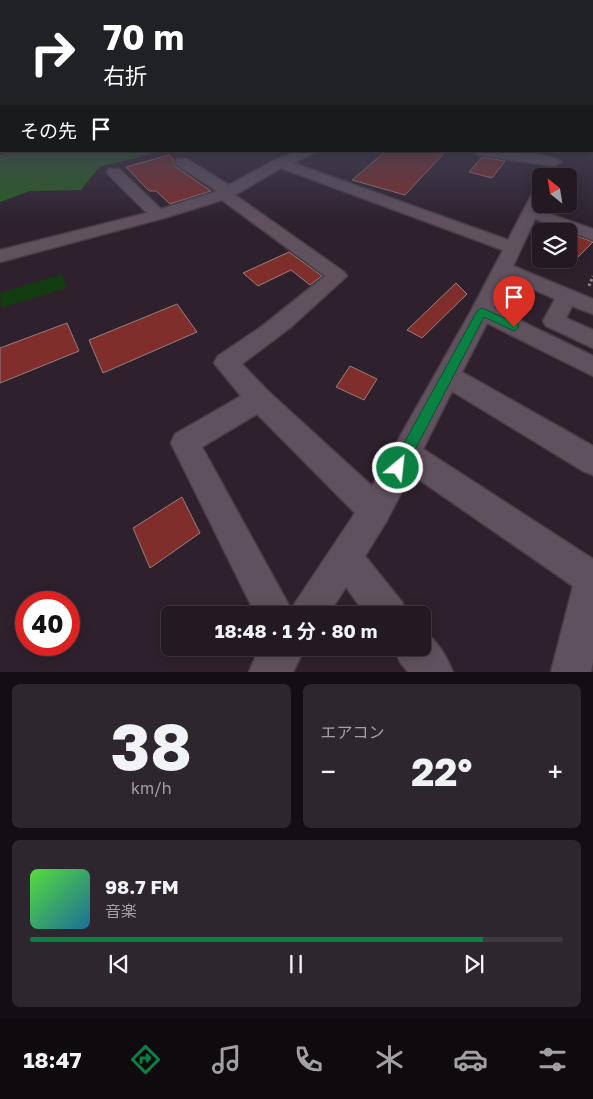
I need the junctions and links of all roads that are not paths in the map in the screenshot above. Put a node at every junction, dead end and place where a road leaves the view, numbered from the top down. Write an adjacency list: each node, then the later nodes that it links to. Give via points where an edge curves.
1 (287, 160): 3 (street)
2 (182, 162): 5 (street)
3 (280, 163): 5 (street); 11 (street)
4 (114, 172): 8 (street)
5 (227, 193): 8 (street); 18 (street, via 337,276 278,326 226,363)
6 (532, 209): 11 (street)
7 (556, 213): 9 (street)
8 (158, 215): 10 (street)
9 (593, 235)
10 (0, 256)
11 (507, 258): 12 (street); 14 (street)
12 (567, 296): 13 (street); 15 (street, via 554,321)
13 (591, 297)
14 (482, 311): 16 (street); 17 (street)
15 (593, 340)
16 (593, 367)
17 (447, 376): 19 (street); 20 (street)
18 (259, 399): 21 (street); 24 (street, via 185,443)
19 (406, 454): 21 (street); 23 (street)
20 (593, 461)
21 (375, 511): 22 (street)
22 (344, 558): 25 (street); 26 (street)
23 (593, 578): 31 (street)
24 (269, 606)
25 (313, 606)
26 (382, 606)
27 (280, 656): 29 (street)
28 (420, 656): 30 (street)
29 (268, 672)
30 (432, 672)
31 (571, 672)

